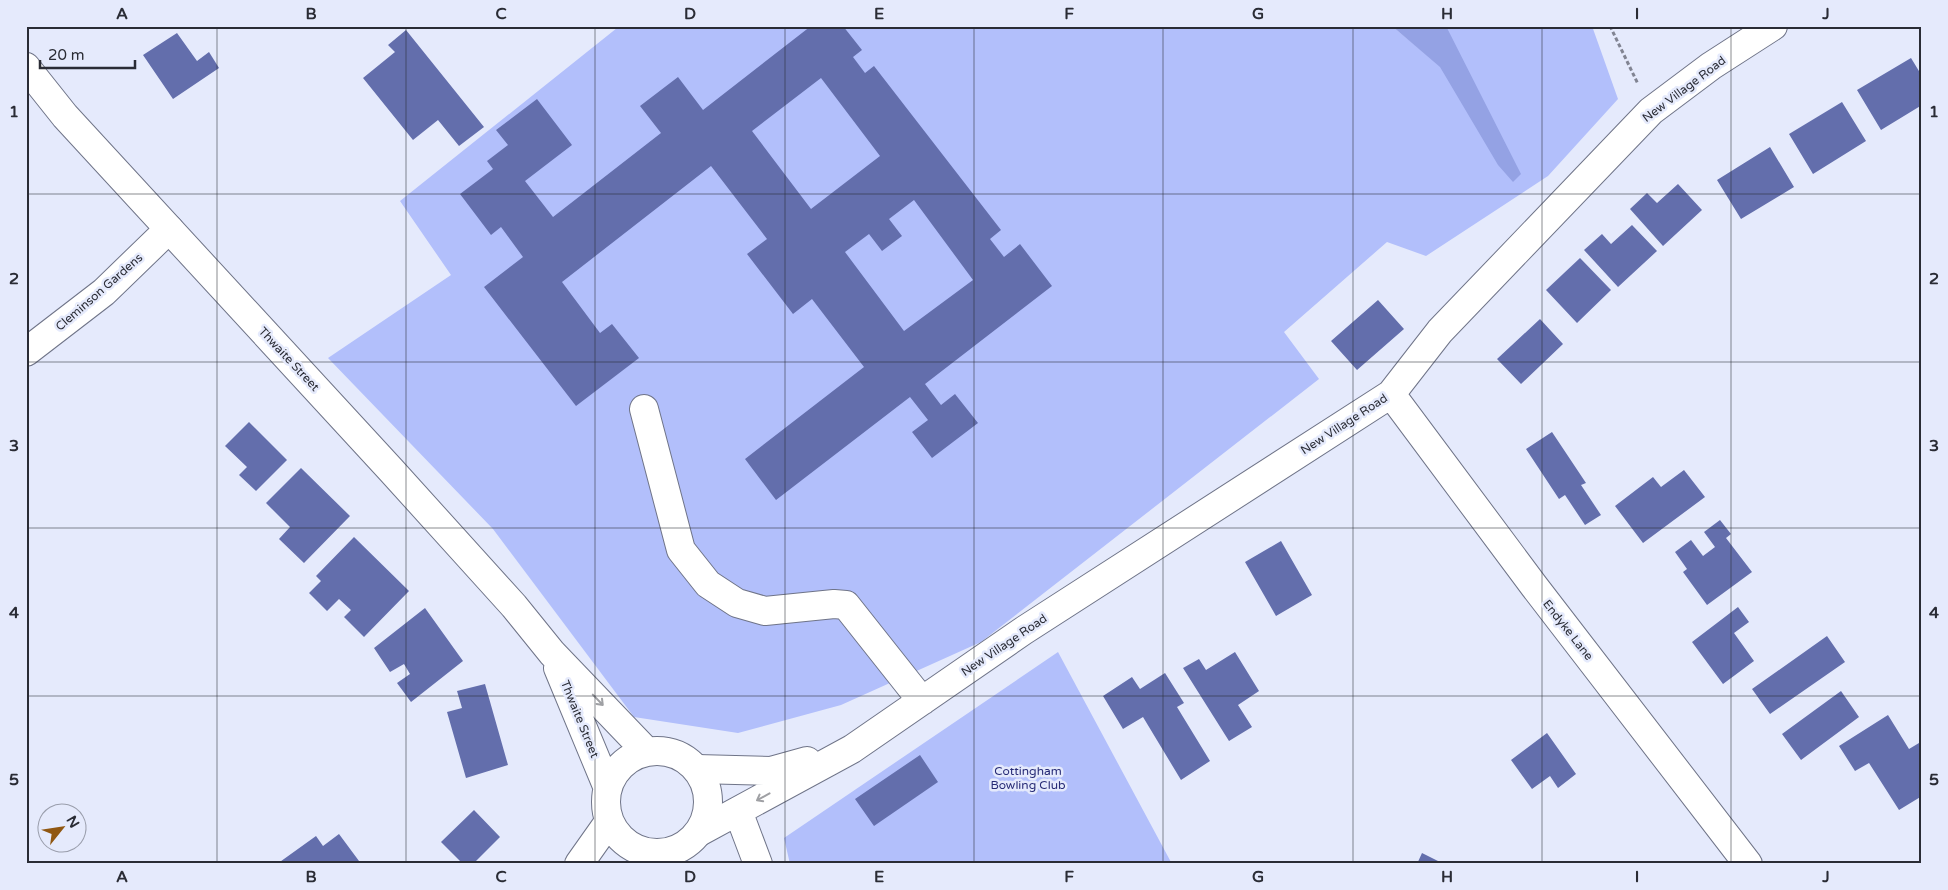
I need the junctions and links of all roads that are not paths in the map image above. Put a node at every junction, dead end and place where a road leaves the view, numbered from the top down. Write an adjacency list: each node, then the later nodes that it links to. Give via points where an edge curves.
1 (1773, 26): 5 (street, New Village Road, via 1711,66 1651,111 1440,331)
2 (26, 67): 3 (street, Thwaite Street, via 65,116)
3 (169, 229): 4 (street, Cleminson Gardens, via 104,292); 7 (street, Thwaite Street, via 398,477)
4 (26, 352)
5 (1391, 394): 8 (street, New Village Road, via 1023,631); 19 (street, Endyke Lane)
6 (644, 410): 8 (street, via 682,550 708,584 737,603 765,611 846,605)
7 (552, 652): 10 (street, Thwaite Street, one-way to 10); 12 (street, Thwaite Street)
8 (922, 701): 9 (street, New Village Road)
9 (852, 749): 11 (street, via 771,772); 13 (street, one-way to 13)
10 (646, 751): 11 (street, via 675,753); 12 (street, via 623,762)
11 (697, 769): 15 (street, via 709,805)
12 (607, 786): 14 (street, via 604,806)
13 (738, 811): 15 (street); 18 (street)
14 (608, 823): 16 (street, via 641,853); 17 (street)
15 (701, 831): 16 (street, via 689,844)
16 (666, 858)
17 (579, 864)
18 (758, 864)
19 (1748, 864)

